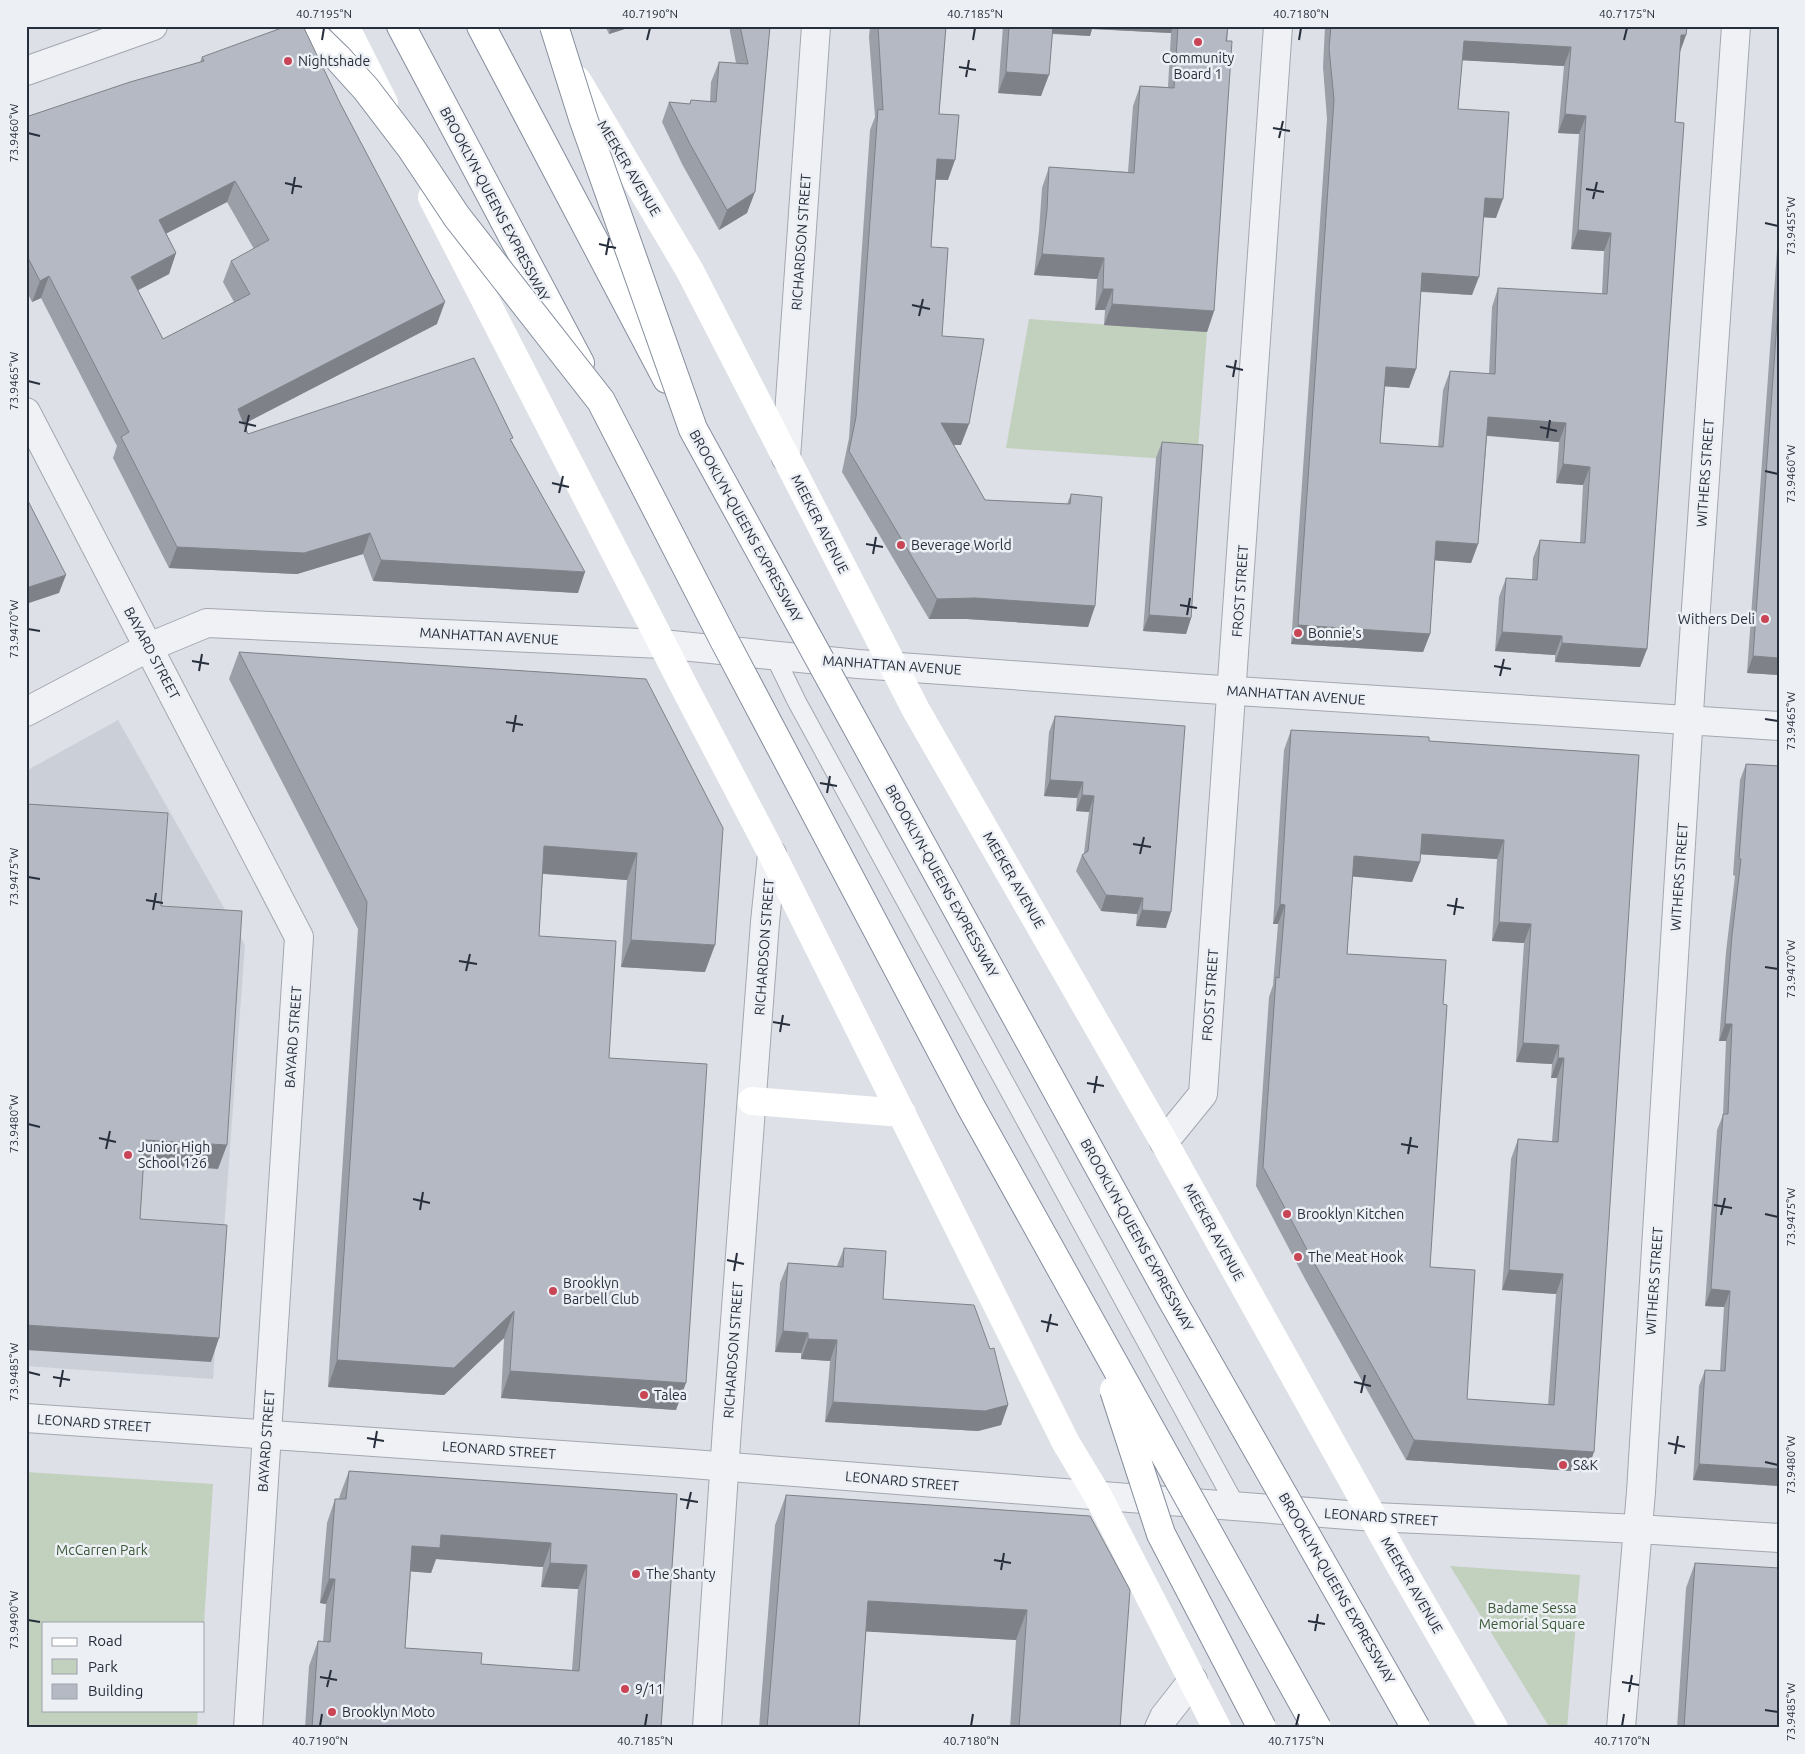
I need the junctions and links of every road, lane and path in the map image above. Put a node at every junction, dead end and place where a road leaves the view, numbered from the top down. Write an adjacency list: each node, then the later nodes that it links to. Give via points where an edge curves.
1 (153, 26): 11 (street)
2 (305, 26): 12 (main road, bridge, via 366,89 416,155 457,217)
3 (345, 26): 16 (main road)
4 (401, 26): 12 (main road, BROOKLYN-QUEENS EXPRESSWAY, bridge)
5 (481, 26): 14 (main road, BROOKLYN-QUEENS EXPRESSWAY, bridge)
6 (544, 26): 15 (main road, MEEKER AVENUE, via 690,271)
7 (554, 26): 14 (main road, bridge, via 583,118)
8 (816, 26): 15 (street, RICHARDSON STREET)
9 (1278, 26): 20 (street, FROST STREET)
10 (1736, 26): 22 (street, WITHERS STREET)
11 (26, 71)
12 (601, 401): 28 (main road, BROOKLYN-QUEENS EXPRESSWAY, bridge, via 971,1107)
13 (26, 412): 17 (street, BAYARD STREET)
14 (693, 429): 44 (main road, BROOKLYN-QUEENS EXPRESSWAY, bridge, via 1171,1298)
15 (786, 458): 19 (main road, MEEKER AVENUE)
16 (662, 644): 17 (street, MANHATTAN AVENUE, via 207,623); 18 (street, MANHATTAN AVENUE); 24 (main road)
17 (149, 647): 21 (street, MANHATTAN AVENUE); 30 (street, BAYARD STREET, via 299,937)
18 (774, 655): 19 (street, MANHATTAN AVENUE); 33 (lane)
19 (894, 666): 20 (street, MANHATTAN AVENUE); 27 (main road, MEEKER AVENUE, via 916,710)
20 (1232, 691): 22 (street, MANHATTAN AVENUE); 27 (street, FROST STREET, via 1203,1094)
21 (26, 712)
22 (1688, 720): 23 (street, MANHATTAN AVENUE); 35 (street, WITHERS STREET)
23 (1779, 726)
24 (772, 854): 25 (street, RICHARDSON STREET); 26 (main road)
25 (752, 1101): 26 (main road); 31 (street, RICHARDSON STREET)
26 (902, 1113): 32 (main road, via 1066,1443)
27 (1164, 1142): 34 (main road, MEEKER AVENUE)
28 (1095, 1332): 42 (main road, bridge, via 1161,1534); 43 (main road, BROOKLYN-QUEENS EXPRESSWAY, bridge)
29 (26, 1418): 30 (street, LEONARD STREET)
30 (267, 1434): 31 (street, LEONARD STREET); 38 (street, BAYARD STREET)
31 (725, 1466): 32 (street, LEONARD STREET); 39 (street, RICHARDSON STREET)
32 (1098, 1496): 33 (street, LEONARD STREET); 37 (main road)
33 (1236, 1506): 34 (street, LEONARD STREET)
34 (1374, 1517): 35 (street, LEONARD STREET); 45 (main road, MEEKER AVENUE)
35 (1638, 1529): 36 (street, LEONARD STREET); 46 (street, WITHERS STREET)
36 (1779, 1538)
37 (1193, 1680): 40 (street, via 1160,1722); 41 (main road)
38 (248, 1728)
39 (707, 1728)
40 (1159, 1728)
41 (1217, 1728)
42 (1262, 1728)
43 (1316, 1728)
44 (1416, 1728)
45 (1494, 1728)
46 (1621, 1728)

